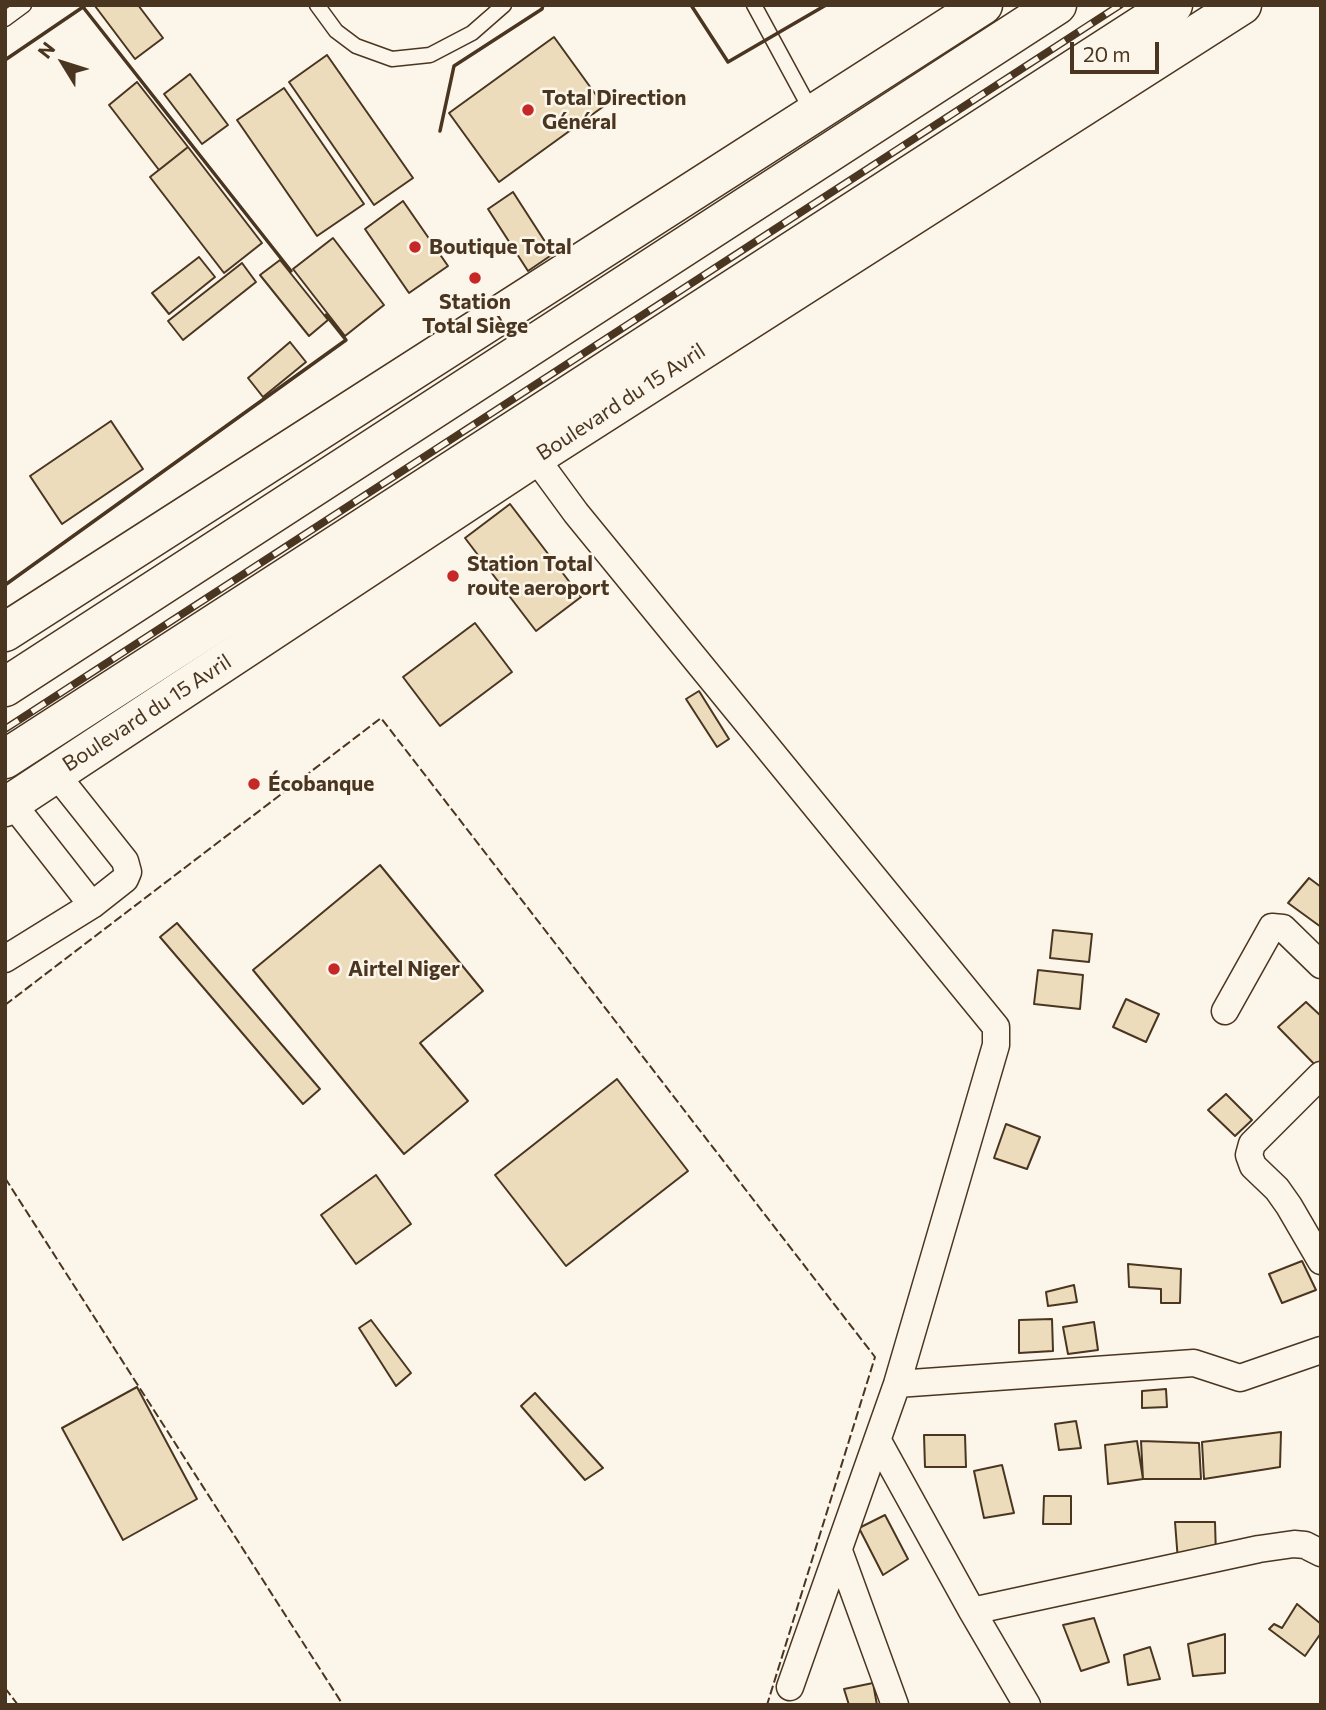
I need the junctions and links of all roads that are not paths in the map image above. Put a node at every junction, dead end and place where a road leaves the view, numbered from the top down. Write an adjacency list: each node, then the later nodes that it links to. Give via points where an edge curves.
1 (24, 5): 9 (lane)
2 (317, 5): 3 (lane, via 336,31 356,46 392,59 430,55 472,33)
3 (504, 5)
4 (754, 5): 10 (lane)
5 (983, 5): 10 (main road)
6 (1057, 5): 13 (main road)
7 (1173, 5): 14 (main road, Boulevard du 15 Avril)
8 (1242, 5): 11 (main road, Boulevard du 15 Avril)
9 (5, 19)
10 (813, 114): 12 (main road)
11 (535, 457): 15 (main road, Boulevard du 15 Avril); 24 (street, via 996,1027 996,1045)
12 (5, 632)
13 (5, 687)
14 (5, 759)
15 (55, 773): 16 (main road, Boulevard du 15 Avril); 17 (street, via 128,867 125,879)
16 (9, 805): 17 (street)
17 (92, 905): 18 (street)
18 (5, 959)
19 (1321, 965): 20 (street, via 1283,928 1272,927)
20 (1225, 1011)
21 (1321, 1075): 22 (street, via 1252,1144 1249,1156 1252,1166 1283,1197)
22 (1321, 1261)
23 (1321, 1350): 24 (street, via 1240,1378 1194,1363)
24 (897, 1384): 25 (street)
25 (878, 1441): 26 (street); 28 (street)
26 (839, 1551): 29 (street); 30 (street)
27 (1321, 1553): 28 (street, via 1294,1544 1259,1549)
28 (972, 1611): 31 (street)
29 (790, 1687)
30 (895, 1705)
31 (1027, 1705)

